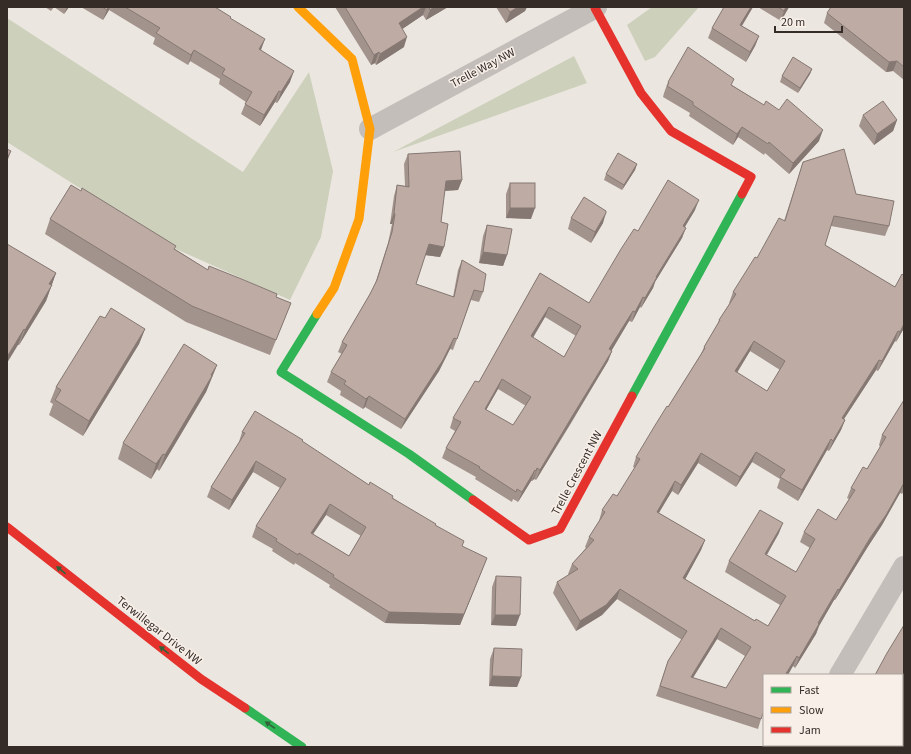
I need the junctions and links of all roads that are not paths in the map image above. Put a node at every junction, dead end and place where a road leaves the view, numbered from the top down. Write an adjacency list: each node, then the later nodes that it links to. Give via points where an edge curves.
1 (298, 7): 3 (street, via 352,59)
2 (596, 7): 3 (street, Trelle Way NW); 3 (street, Trelle Crescent NW, via 640,93 671,130 751,177 560,529 530,540 409,454 282,372 334,288 359,219)
3 (370, 129)
4 (7, 527): 7 (street, Terwillegar Drive NW, one-way to 4, via 202,679)
5 (904, 567): 6 (street)
6 (841, 674)
7 (302, 747)

